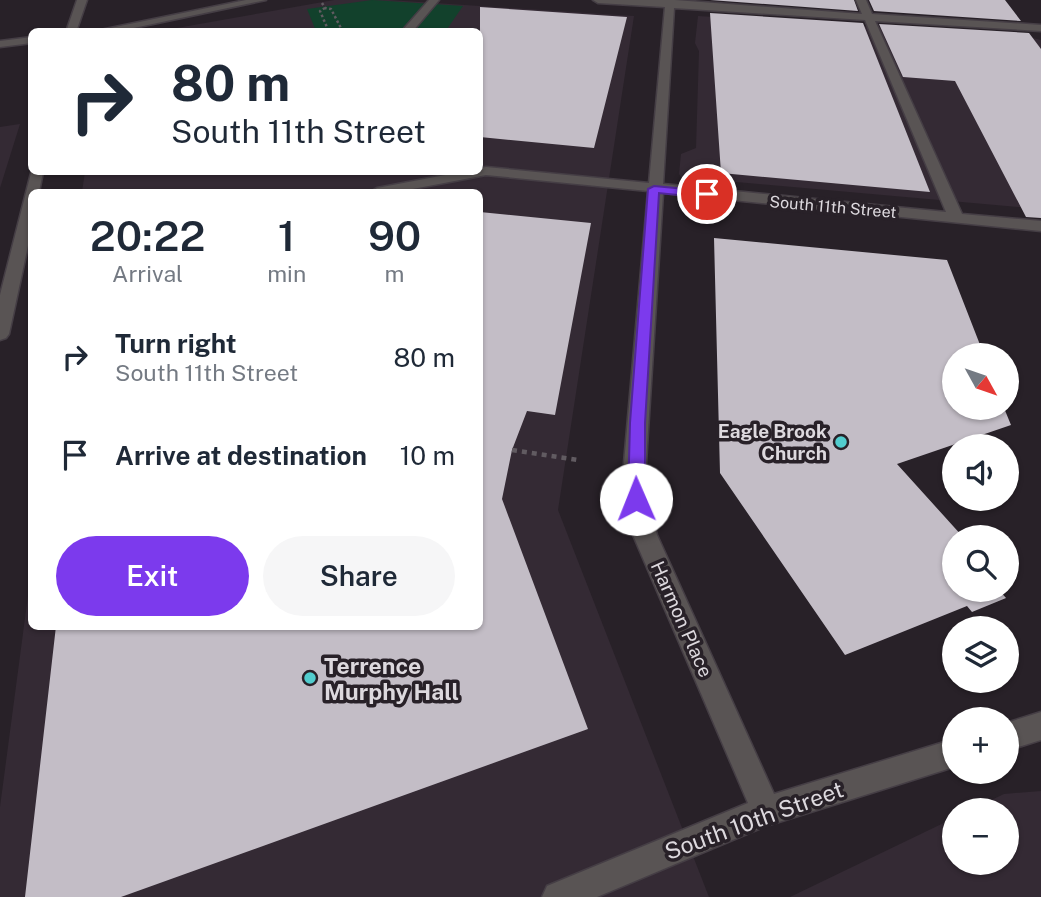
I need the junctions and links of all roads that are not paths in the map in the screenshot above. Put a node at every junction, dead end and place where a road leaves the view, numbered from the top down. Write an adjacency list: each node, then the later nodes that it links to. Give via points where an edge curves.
1 (82, 0): 8 (street)
2 (261, 0): 9 (street)
3 (434, 0): 10 (street)
4 (598, 0): 6 (street)
5 (861, 0): 7 (street)
6 (670, 2): 7 (street); 17 (street, Harmon Place)
7 (869, 18): 11 (street); 19 (street)
8 (72, 28)
9 (117, 28)
10 (410, 28)
11 (1041, 28)
12 (28, 40): 13 (street)
13 (0, 44)
14 (483, 172): 17 (street, South 11th Street)
15 (465, 175): 16 (street, South 11th Street)
16 (393, 189)
17 (654, 189): 19 (street, South 11th Street); 26 (street, Harmon Place, via 636,499 645,535)
18 (28, 207): 21 (street)
19 (956, 218): 20 (street, South 11th Street)
20 (1041, 226)
21 (15, 264): 22 (street)
22 (0, 334)
23 (1041, 726): 24 (street)
24 (1019, 733)
25 (942, 757): 26 (street, South 10th Street)
26 (766, 811): 27 (street, South 10th Street)
27 (558, 897)

